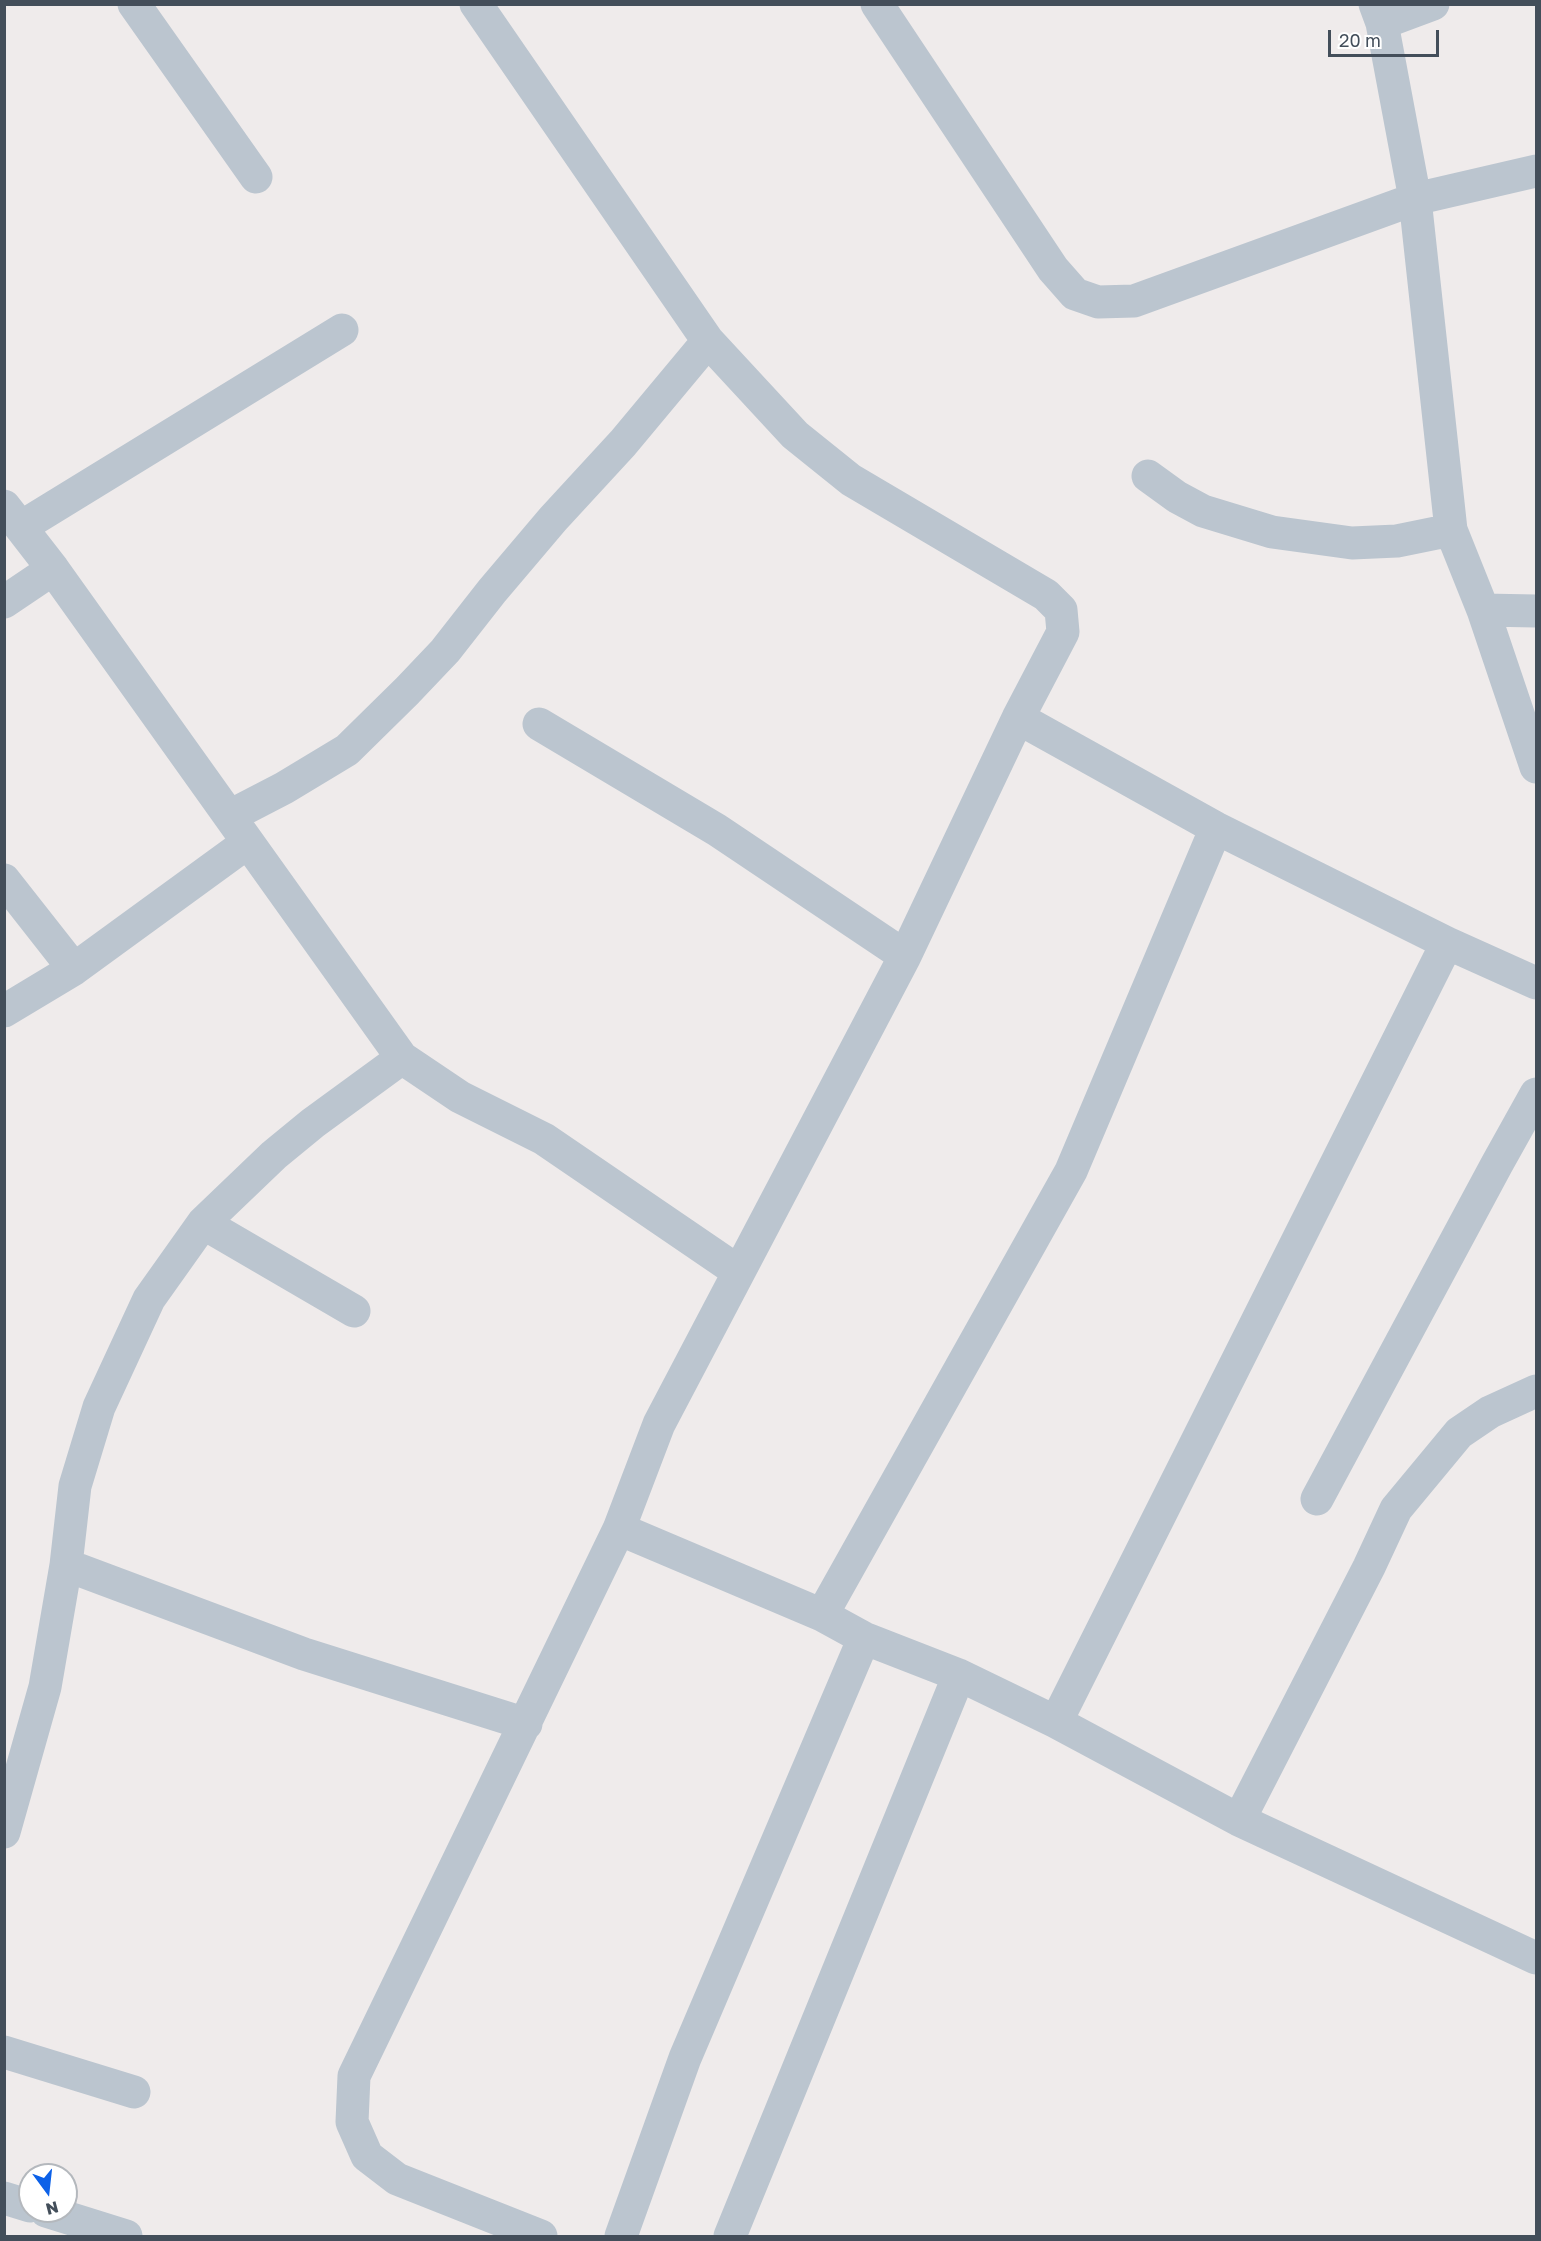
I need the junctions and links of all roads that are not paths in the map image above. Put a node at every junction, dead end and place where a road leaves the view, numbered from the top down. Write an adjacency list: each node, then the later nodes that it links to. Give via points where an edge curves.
1 (134, 4): 7 (street)
2 (476, 4): 10 (street)
3 (877, 4): 8 (street, via 1053,269 1075,294 1098,302 1134,301)
4 (1433, 4): 5 (street)
5 (1378, 14): 8 (street)
6 (1536, 171): 8 (street)
7 (256, 177)
8 (1415, 199): 13 (street)
9 (342, 330): 12 (street)
10 (708, 341): 18 (street, via 795,435 851,480 1046,595 1061,610 1064,632); 21 (street, via 553,519 445,651 347,750)
11 (1148, 476): 13 (street, via 1203,511 1272,532 1352,543 1397,541)
12 (13, 516): 14 (street)
13 (1451, 530): 16 (street)
14 (53, 569): 15 (street); 21 (street)
15 (4, 602)
16 (1483, 610): 17 (street); 20 (street)
17 (1536, 611)
18 (1018, 718): 22 (street); 26 (street)
19 (539, 724): 26 (street, via 717,830)
20 (1536, 767)
21 (230, 816): 23 (street)
22 (1216, 828): 25 (street); 39 (street, via 1071,1171)
23 (247, 843): 27 (street); 30 (street)
24 (4, 880): 27 (street)
25 (1448, 943): 28 (street); 42 (street)
26 (905, 956): 33 (street)
27 (74, 969): 29 (street)
28 (1536, 982)
29 (4, 1011)
30 (402, 1058): 32 (street, via 298,1135); 33 (street, via 460,1097 544,1139)
31 (1536, 1094): 36 (street)
32 (203, 1222): 34 (street); 38 (street, via 149,1299 99,1407 75,1486)
33 (739, 1272): 37 (street, via 659,1424)
34 (354, 1311)
35 (1536, 1391): 44 (street, via 1490,1412 1459,1433 1396,1509)
36 (1317, 1499)
37 (619, 1529): 39 (street); 43 (street)
38 (66, 1564): 43 (street, via 304,1654); 45 (street, via 45,1687)
39 (822, 1615): 40 (street)
40 (864, 1638): 41 (street); 52 (street, via 685,2058)
41 (958, 1675): 42 (street); 53 (street)
42 (1056, 1722): 44 (street)
43 (526, 1724): 51 (street, via 354,2076 352,2122 367,2156 397,2179)
44 (1239, 1820): 46 (street)
45 (4, 1832)
46 (1536, 1958)
47 (4, 2052): 48 (street)
48 (134, 2092)
49 (78, 2221): 50 (street)
50 (126, 2236)
51 (541, 2236)
52 (621, 2236)
53 (730, 2236)

